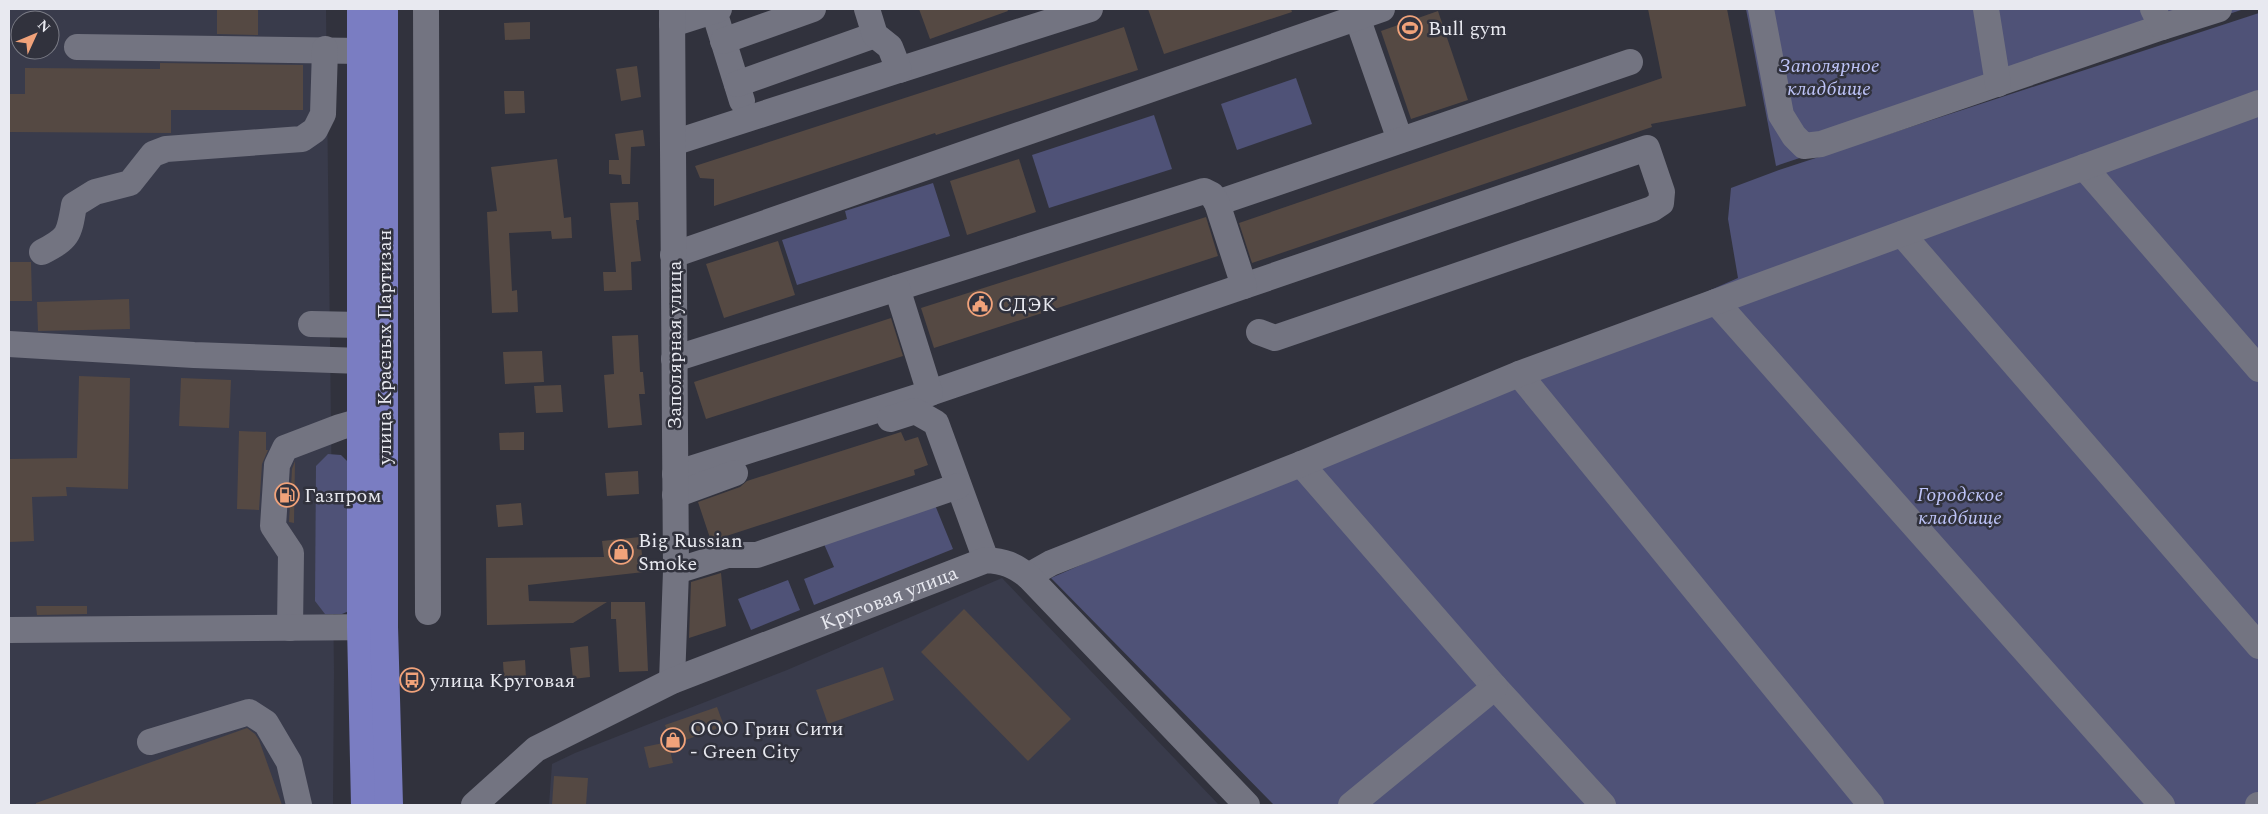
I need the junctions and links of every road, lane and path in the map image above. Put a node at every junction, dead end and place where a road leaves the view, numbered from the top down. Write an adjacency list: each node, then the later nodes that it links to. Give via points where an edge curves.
1 (361, 9): 19 (main road, улица Красных Партизан)
2 (384, 9): 53 (main road, улица Красных Партизан)
3 (426, 9): 52 (street)
4 (813, 9): 16 (street)
5 (867, 9): 15 (street)
6 (1090, 9): 21 (street)
7 (1382, 9): 13 (street)
8 (1761, 9): 23 (street, via 1781,115 1804,146 1820,144)
9 (1986, 9): 23 (street)
10 (2219, 9): 14 (street)
11 (717, 10): 12 (street); 16 (street)
12 (672, 16): 27 (street, Заполярная улица)
13 (1357, 17): 26 (street); 32 (street)
14 (2158, 18): 23 (street)
15 (876, 35): 21 (street, via 890,47); 22 (street)
16 (723, 41): 22 (street)
17 (77, 47): 18 (street)
18 (325, 49): 19 (street); 31 (street, via 323,114 315,130 302,139 166,149 153,154 130,183 95,192 74,205 71,225 63,241)
19 (361, 51): 37 (main road, улица Красных Партизан)
20 (1630, 62): 26 (street)
21 (899, 70): 25 (street)
22 (737, 84): 25 (street)
23 (1998, 84)
24 (2259, 103): 28 (street)
25 (747, 118): 27 (street)
26 (1400, 140): 29 (street)
27 (673, 142): 32 (street, Заполярная улица)
28 (2084, 167): 30 (street); 42 (street)
29 (1217, 203): 33 (street); 34 (street, via 1212,195 1196,192)
30 (1902, 234): 35 (street); 56 (street)
31 (42, 252)
32 (673, 255): 40 (street, Заполярная улица)
33 (1244, 286): 38 (street, via 1647,148 1662,192 1661,203 1652,209 1275,338); 44 (street)
34 (897, 288): 40 (street); 44 (street)
35 (1716, 302): 43 (street); 68 (street)
36 (311, 324): 37 (street)
37 (361, 325): 41 (main road, улица Красных Партизан)
38 (1259, 332)
39 (9, 344): 41 (street)
40 (674, 360): 47 (street, Заполярная улица)
41 (361, 361): 45 (main road, улица Красных Партизан)
42 (2259, 368)
43 (1519, 374): 46 (street); 67 (street)
44 (930, 393): 47 (street)
45 (361, 421): 53 (main road, улица Красных Партизан); 54 (street, via 285,448 277,465 273,526 291,553)
46 (1301, 464): 51 (street); 58 (street)
47 (675, 484): 48 (street, via 915,411 936,423); 50 (street, Заполярная улица)
48 (958, 486): 49 (street); 50 (street, via 757,555 727,555)
49 (986, 560): 51 (street, via 1016,566); 57 (street, Круговая улица)
50 (676, 571): 57 (street, Заполярная улица)
51 (1028, 576): 64 (street)
52 (428, 612)
53 (373, 627): 54 (street); 61 (main road, улица Красных Партизан); 62 (main road, улица Красных Партизан)
54 (290, 628): 55 (street)
55 (9, 630)
56 (2259, 646)
57 (672, 681): 63 (street, Круговая улица, via 536,749)
58 (1496, 687): 65 (street); 66 (street)
59 (150, 742): 60 (street, via 249,712 266,723 289,762)
60 (299, 805)
61 (365, 805)
62 (389, 805)
63 (474, 805)
64 (1247, 805)
65 (1351, 805)
66 (1603, 805)
67 (1871, 805)
68 (2162, 805)

